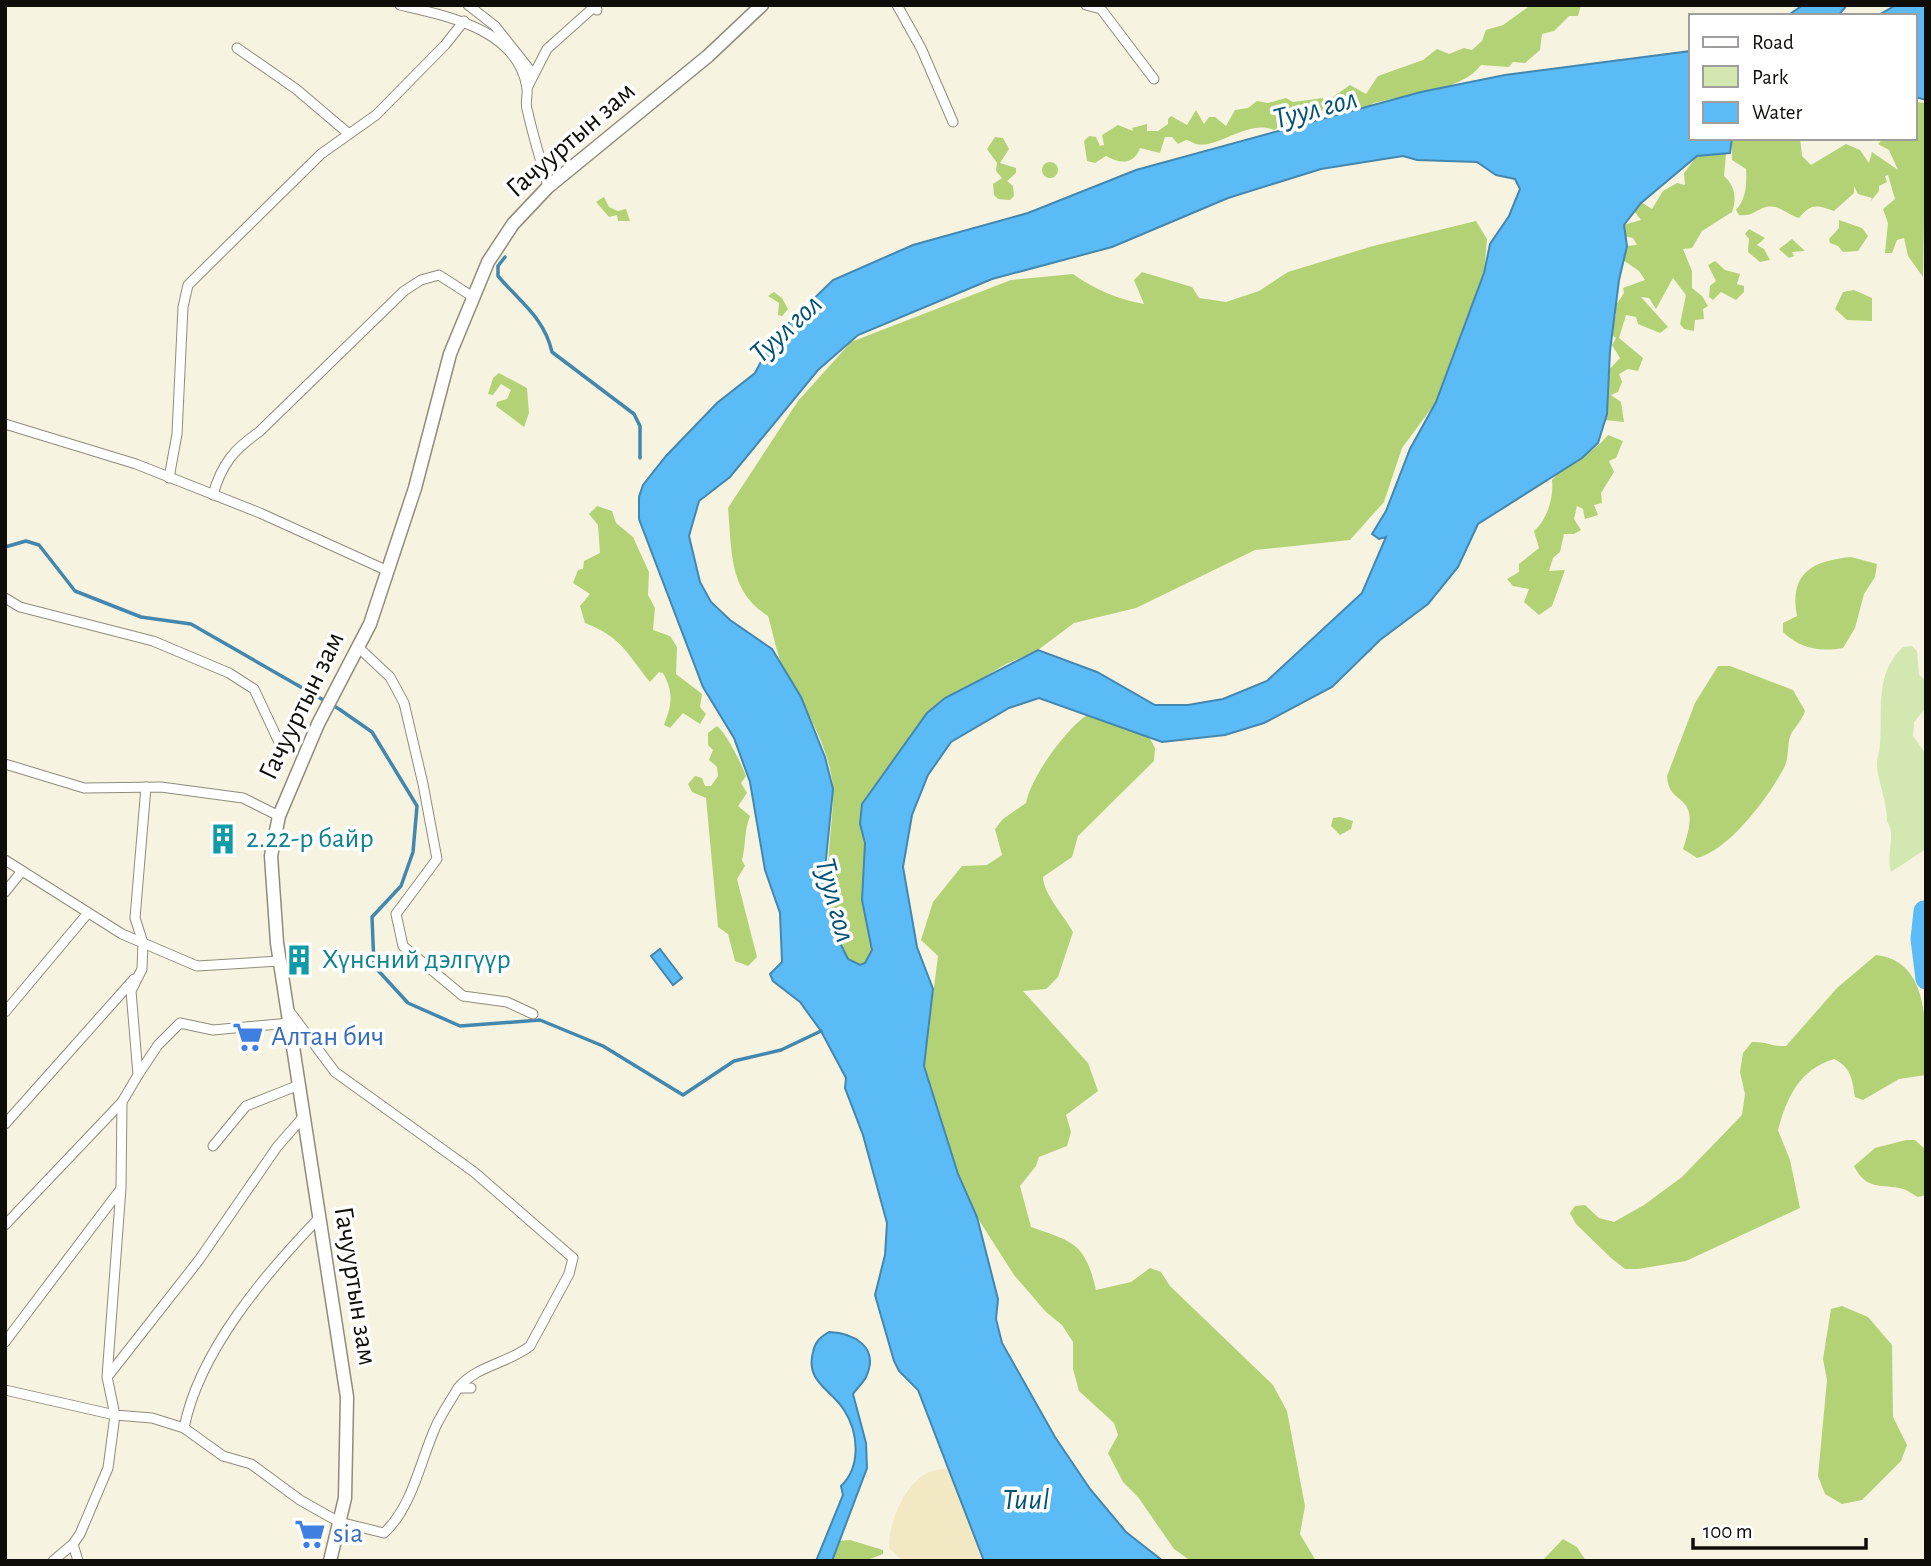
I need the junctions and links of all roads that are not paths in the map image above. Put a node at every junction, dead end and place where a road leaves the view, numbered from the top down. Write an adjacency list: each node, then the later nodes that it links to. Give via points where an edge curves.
1 (400, 5): 7 (street)
2 (468, 5): 9 (street, via 495,26)
3 (762, 5): 14 (main road, Гачууртын зам, via 708,56)
4 (897, 5): 12 (street)
5 (1086, 5): 10 (street, via 1101,9)
6 (597, 10): 9 (street, via 594,7 556,39)
7 (464, 21): 11 (street, via 507,51); 13 (street, via 376,115)
8 (237, 48): 13 (street)
9 (533, 74): 11 (street)
10 (1154, 79)
11 (527, 88): 14 (street, via 526,106)
12 (953, 122)
13 (349, 134): 17 (street, via 321,154 188,285 177,434)
14 (548, 187): 15 (main road, Гачууртын зам, via 513,224 488,262)
15 (474, 297): 18 (street, via 439,275 404,291 259,432 235,449); 19 (main road, Гачууртын зам, via 450,354)
16 (5, 424): 17 (street)
17 (169, 478): 18 (street)
18 (212, 495): 19 (street)
19 (388, 570): 21 (main road, Гачууртын зам)
20 (5, 598): 22 (street, via 20,607 153,641 229,673 254,689)
21 (358, 648): 25 (main road, Гачууртын зам, via 318,724); 35 (street, via 390,677 404,704 437,859 396,914 403,946 463,996 508,1002)
22 (279, 743)
23 (5, 764): 24 (street, via 84,788)
24 (146, 787): 25 (street, via 243,798); 30 (street, via 135,918)
25 (279, 816): 31 (main road, Гачууртын зам, via 271,856)
26 (5, 860): 27 (street)
27 (23, 871): 28 (street); 29 (street)
28 (5, 892)
29 (88, 913): 30 (street); 34 (street)
30 (143, 943): 31 (street, via 197,966); 32 (street)
31 (280, 961): 33 (main road, Гачууртын зам)
32 (142, 969): 37 (street, via 131,991); 41 (street)
33 (287, 1009): 36 (main road, Гачууртын зам); 48 (street, via 335,1072 474,1171 573,1258 530,1346 480,1369)
34 (5, 1012)
35 (533, 1014)
36 (290, 1023): 37 (street, via 213,1030 180,1023 158,1045); 38 (main road, Гачууртын зам)
37 (138, 1076): 39 (street)
38 (299, 1085): 40 (main road, Гачууртын зам); 42 (street, via 246,1106)
39 (122, 1102): 43 (street); 45 (street)
40 (304, 1116): 44 (main road, Гачууртын зам); 47 (street, via 276,1147 199,1260)
41 (5, 1124)
42 (213, 1146)
43 (121, 1188): 46 (street); 47 (street)
44 (320, 1218): 52 (street, via 281,1258 230,1326 189,1404); 53 (main road, Гачууртын зам, via 347,1397 345,1498)
45 (5, 1225)
46 (5, 1342)
47 (107, 1377): 51 (street)
48 (458, 1388): 49 (street); 53 (street, via 395,1522 384,1533)
49 (471, 1388)
50 (5, 1390): 51 (street)
51 (115, 1415): 52 (street, via 152,1418); 54 (street, via 108,1468)
52 (184, 1428): 53 (street, via 223,1456 251,1464)
53 (339, 1522): 57 (main road, Гачууртын зам)
54 (74, 1544): 55 (street); 56 (street)
55 (53, 1561)
56 (78, 1561)
57 (330, 1561)

